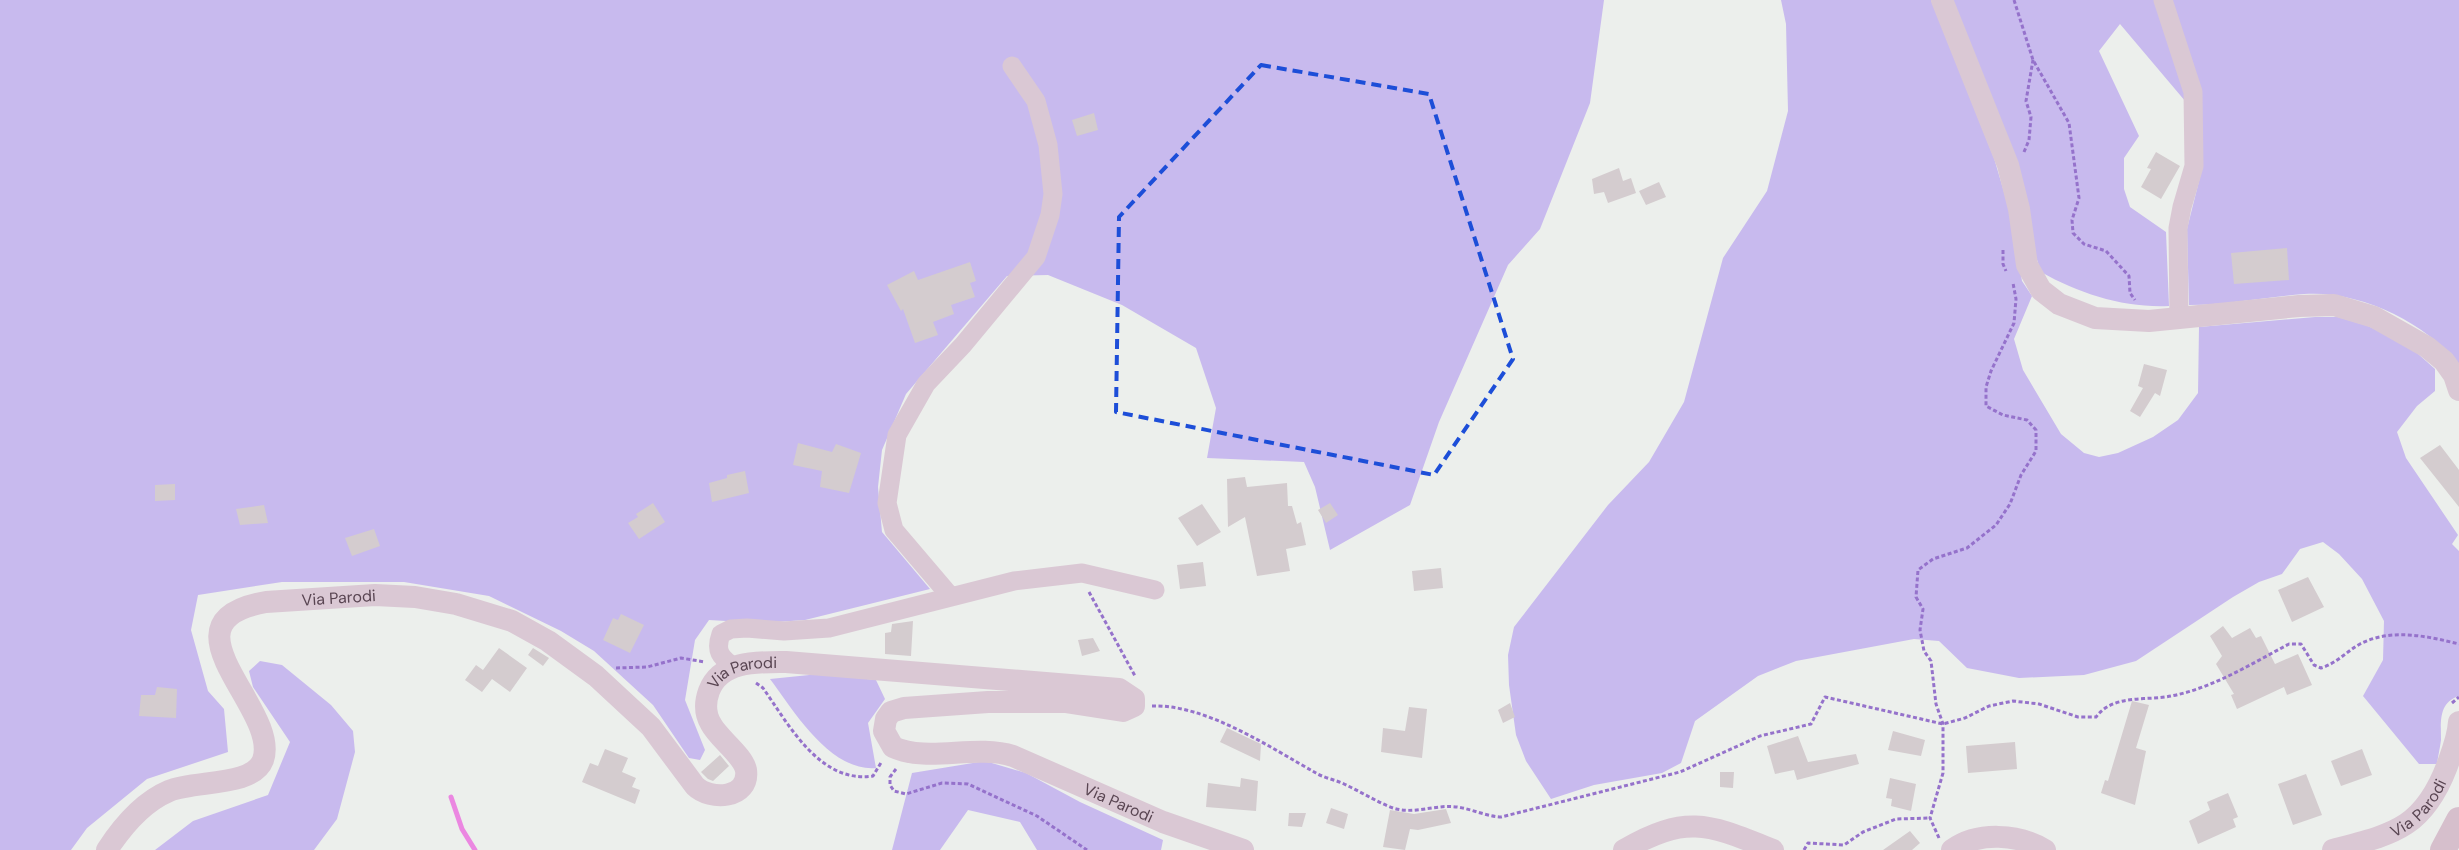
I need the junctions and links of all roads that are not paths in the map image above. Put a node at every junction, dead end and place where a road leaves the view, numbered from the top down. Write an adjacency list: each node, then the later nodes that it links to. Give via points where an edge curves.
1 (1942, 0): 4 (street, via 2008,165 2027,265 2041,290 2059,304 2095,318 2149,321)
2 (2163, 0): 4 (street, via 2193,92 2194,166 2178,228)
3 (1012, 66): 7 (street, via 1036,101 1048,146 1053,194 1050,215 1036,257 926,384 897,435 887,503 894,530)
4 (2179, 318): 5 (street, via 2334,305 2374,317 2427,347 2444,361)
5 (2459, 390)
6 (1155, 590): 7 (street, via 1082,573 1014,581)
7 (951, 597): 8 (street, via 829,628 784,631 731,629 721,634 717,645 720,656)
8 (734, 667): 12 (street, Via Parodi, via 724,671 714,682 706,706 711,725 744,765 746,777 740,789 733,794 715,796 700,790 651,726 596,676 548,641 512,621 456,604 394,595 317,597 251,604 227,616 220,642 261,734 264,753 258,768 240,779 187,785 169,791 133,816); 13 (street, Via Parodi, via 786,662 1113,687 1131,696 1134,706 1123,711 1065,702 988,702 897,709 886,719 884,731 889,742 904,751 1001,752 1163,822)
9 (2459, 722): 17 (street, Via Parodi, via 2454,747 2424,810 2387,836)
10 (2459, 820): 18 (main road)
11 (1947, 847): 16 (street, via 2003,837 2032,843)
12 (106, 850)
13 (1243, 850)
14 (1624, 850): 15 (street, via 1649,837 1694,825 1713,827)
15 (1773, 850)
16 (2045, 850)
17 (2333, 850)
18 (2443, 850)

